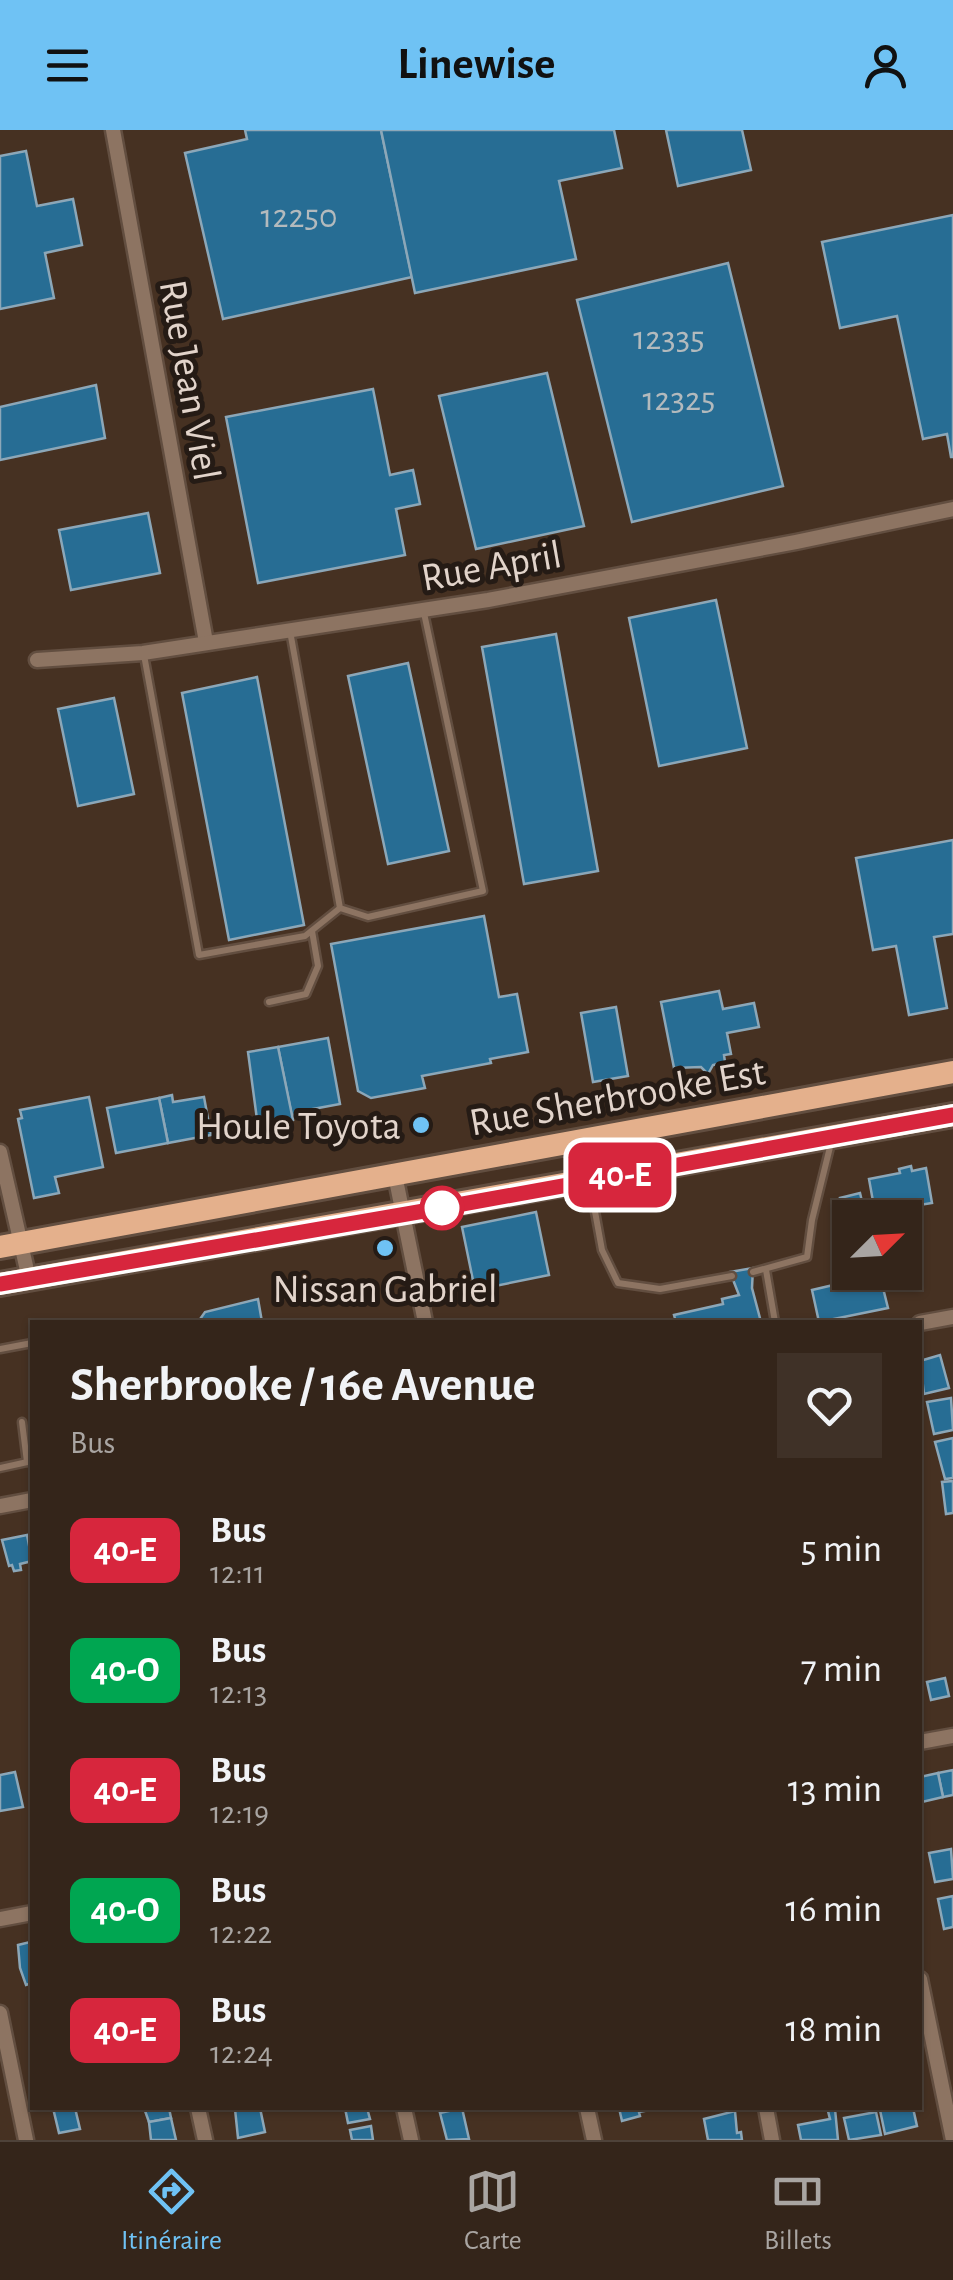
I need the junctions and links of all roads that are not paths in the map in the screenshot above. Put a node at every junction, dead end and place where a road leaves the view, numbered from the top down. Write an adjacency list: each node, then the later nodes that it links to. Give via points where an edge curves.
1 (113, 130): 5 (street, Rue Jean Viel)
2 (953, 508): 3 (street, Rue April)
3 (423, 610): 4 (street, Rue April); 8 (lane, via 482,891 368,917)
4 (290, 630): 5 (street, Rue April); 8 (lane)
5 (206, 642): 6 (street, Rue April)
6 (143, 652): 7 (street, Rue April); 9 (lane, via 199,955)
7 (36, 660)
8 (340, 908): 9 (lane)
9 (312, 931): 10 (lane, via 318,966 306,994)
10 (269, 1002)
11 (953, 1072): 12 (main road, Rue Sherbrooke Est)
12 (842, 1093): 14 (main road); 16 (main road, Rue Sherbrooke Est)
13 (953, 1114): 14 (main road, Rue Sherbrooke Est)
14 (841, 1135): 17 (main road, Rue Sherbrooke Est); 24 (lane, via 812,1220 807,1257)
15 (0, 1152): 22 (street)
16 (395, 1175): 18 (main road, Rue Sherbrooke Est); 19 (street)
17 (590, 1181): 19 (main road, Rue Sherbrooke Est); 26 (lane, via 602,1250 618,1283 660,1289)
18 (275, 1196): 20 (main road, Rue Sherbrooke Est); 21 (main road)
19 (403, 1215): 21 (main road, Rue Sherbrooke Est); 30 (street)
20 (166, 1217): 22 (main road, Rue Sherbrooke Est); 23 (main road)
21 (282, 1234): 23 (main road, Rue Sherbrooke Est)
22 (10, 1245): 27 (street)
23 (172, 1252): 27 (main road, Rue Sherbrooke Est)
24 (766, 1270): 25 (lane); 31 (lane)
25 (752, 1272)
26 (732, 1276)
27 (28, 1278): 28 (main road, Rue Sherbrooke Est)
28 (0, 1284)
29 (953, 1317): 32 (street)
30 (425, 1320)
31 (774, 1320)
32 (922, 1323)
33 (30, 1343): 34 (lane)
34 (0, 1349)
35 (22, 1422): 36 (lane)
36 (30, 1462): 37 (lane)
37 (0, 1468)
38 (30, 1500): 39 (street)
39 (0, 1506)
40 (953, 1736): 41 (street)
41 (922, 1742)
42 (30, 1913): 43 (street)
43 (0, 1919)
44 (922, 1990): 55 (street)
45 (0, 2013): 50 (street)
46 (198, 2110): 51 (street)
47 (404, 2110): 52 (street)
48 (587, 2110): 53 (street)
49 (766, 2110): 54 (street)
50 (26, 2140)
51 (205, 2140)
52 (411, 2140)
53 (594, 2140)
54 (772, 2140)
55 (953, 2140)

